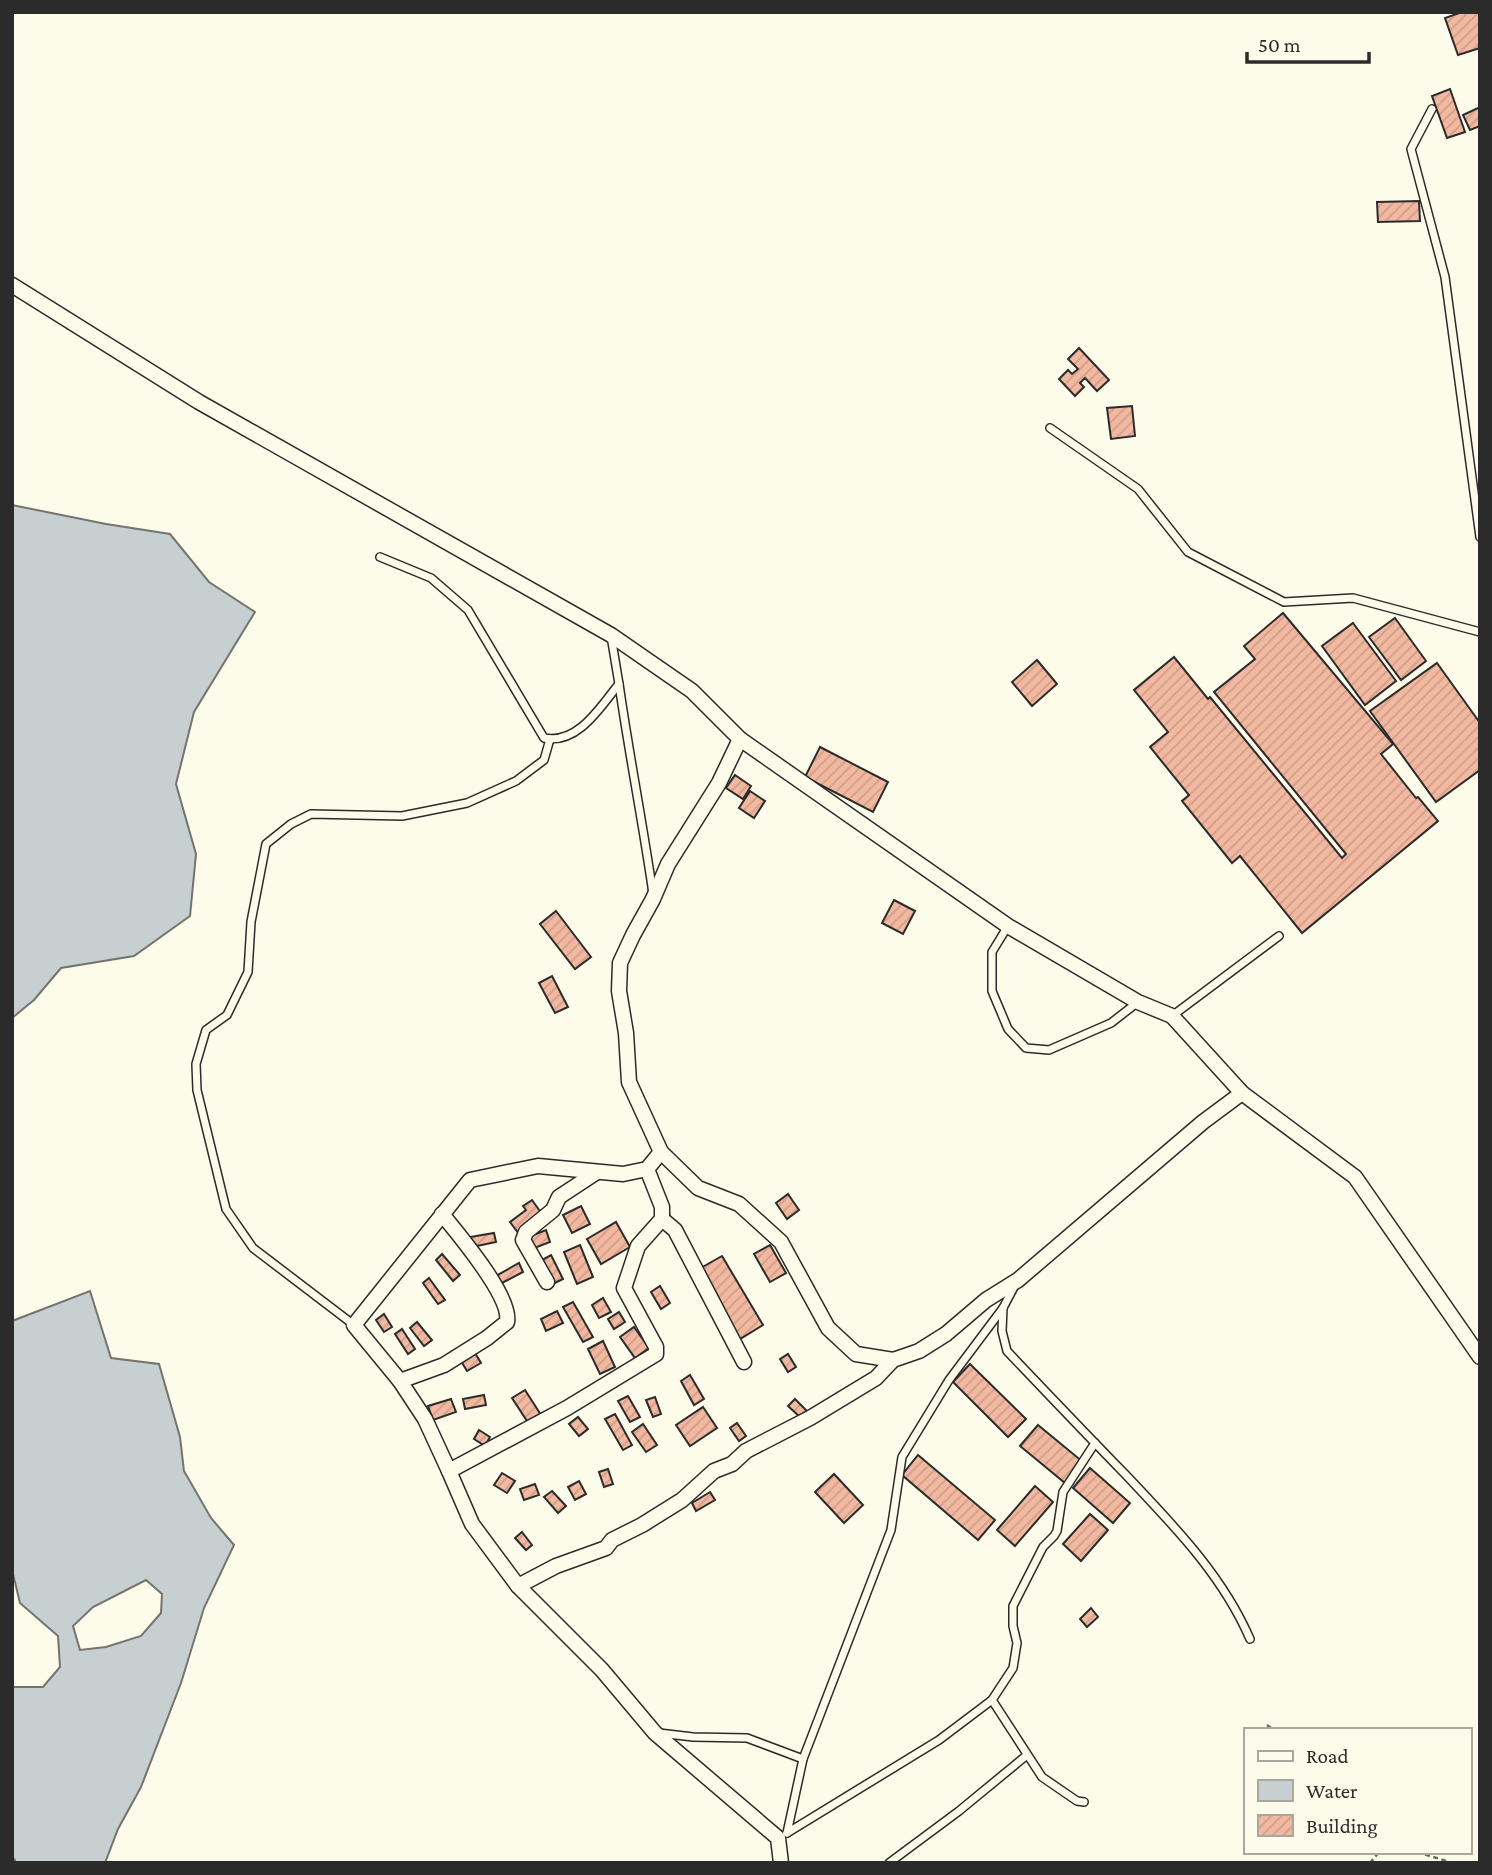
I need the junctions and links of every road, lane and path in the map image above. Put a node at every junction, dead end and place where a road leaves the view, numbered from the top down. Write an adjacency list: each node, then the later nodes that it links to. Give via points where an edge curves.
1 (1432, 109): 4 (lane, via 1411,149 1446,277)
2 (12, 285): 7 (street, via 199,402)
3 (1050, 428): 6 (lane, via 1138,489 1188,552 1284,602 1353,598)
4 (1480, 537)
5 (380, 557): 9 (lane, via 431,578 468,610 544,738)
6 (1480, 632)
7 (611, 635): 8 (lane); 10 (street, via 692,691)
8 (619, 684): 9 (lane, via 589,721 569,735); 11 (lane)
9 (550, 739): 25 (lane, via 544,760 516,781 467,803 402,816 310,814 266,844 251,922 248,972 226,1015 206,1030 196,1064 197,1090 226,1209 253,1248)
10 (740, 739): 11 (street, via 719,783 668,864); 12 (street)
11 (653, 899): 17 (street, via 620,963 619,991 629,1082)
12 (1008, 926): 14 (street); 14 (lane, via 992,952 992,991 1009,1029 1027,1048 1049,1050 1111,1023)
13 (1279, 936): 15 (lane)
14 (1138, 1002): 15 (street)
15 (1172, 1016): 16 (street)
16 (1242, 1093): 22 (street); 26 (street, via 1355,1177)
17 (661, 1152): 18 (street); 27 (street, via 698,1188 739,1204 781,1242 828,1328 856,1354)
18 (647, 1169): 19 (street, via 623,1174); 21 (street)
19 (597, 1172): 20 (street, via 538,1166 470,1180); 23 (street, via 559,1197 553,1210 526,1233 523,1240)
20 (442, 1214): 25 (street); 29 (street, via 487,1272 509,1314 507,1322 444,1365)
21 (662, 1219): 28 (street, via 675,1230); 31 (street, via 638,1246 624,1289 656,1354)
22 (1018, 1280): 24 (lane); 27 (street, via 986,1300 946,1335)
23 (547, 1282)
24 (1003, 1308): 30 (lane, via 1007,1351); 39 (lane, via 949,1380 902,1457 891,1530)
25 (354, 1325): 29 (street)
26 (1480, 1356)
27 (893, 1360): 32 (street, via 876,1378 714,1471 682,1500 612,1540 606,1548)
28 (744, 1362)
29 (400, 1381): 31 (street, via 425,1419)
30 (1095, 1443): 33 (lane, via 1212,1573); 34 (lane, via 1063,1492 1058,1531 1043,1547 1013,1606 1017,1643 1013,1668)
31 (449, 1471): 32 (street, via 472,1524)
32 (518, 1586): 37 (street, via 602,1670)
33 (1250, 1639)
34 (992, 1700): 38 (lane); 41 (lane, via 939,1740)
35 (1267, 1725): 36 (path)
36 (1271, 1728)
37 (655, 1732): 39 (lane, via 747,1738); 41 (street)
38 (1027, 1755): 40 (lane, via 1042,1777); 44 (lane)
39 (803, 1759): 41 (lane)
40 (1084, 1802)
41 (782, 1836): 43 (street)
42 (1424, 1854): 45 (path)
43 (782, 1863)
44 (889, 1863)
45 (1453, 1863)

